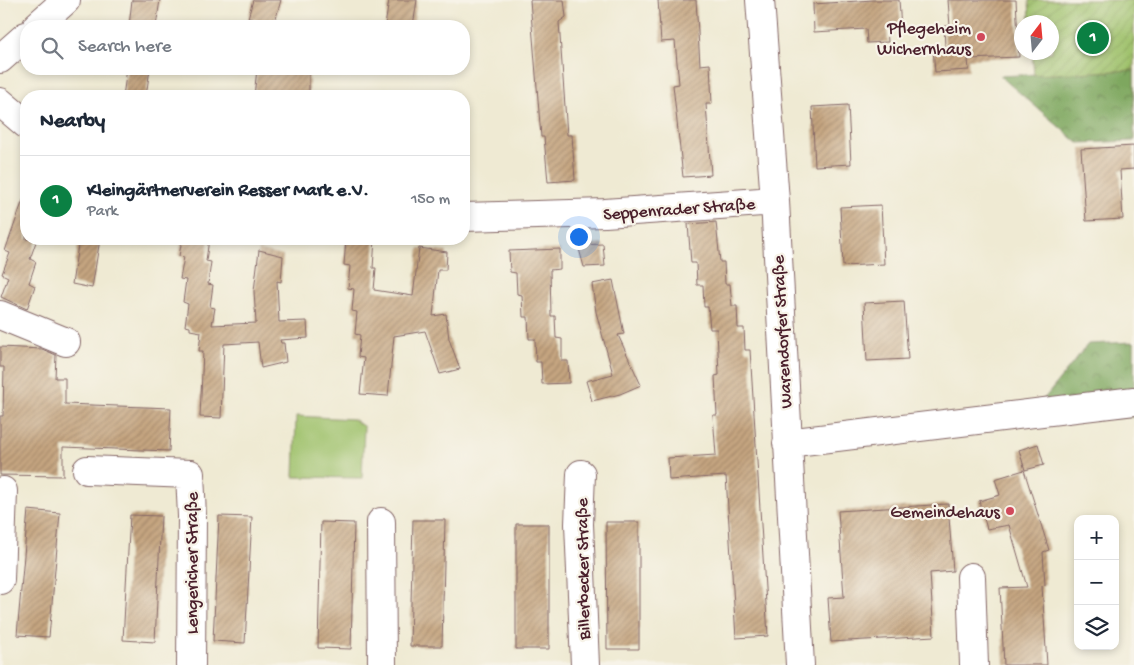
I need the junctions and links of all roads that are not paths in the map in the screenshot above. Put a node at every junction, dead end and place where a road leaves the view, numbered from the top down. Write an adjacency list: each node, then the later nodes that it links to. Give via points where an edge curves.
1 (66, 0): 3 (street)
2 (760, 0): 8 (street, Warendorfer Straße)
3 (44, 20)
4 (20, 41): 5 (street)
5 (0, 59)
6 (0, 102): 7 (street)
7 (20, 119)
8 (775, 201): 9 (street, Seppenrader Straße, via 605,213); 13 (street, Warendorfer Straße)
9 (470, 217)
10 (0, 315): 11 (street)
11 (66, 342)
12 (1134, 401): 13 (street)
13 (787, 443): 23 (street, Warendorfer Straße)
14 (87, 470): 20 (street, Lengericher Straße, via 190,474)
15 (580, 474): 22 (street, Billerbecker Straße)
16 (3, 491): 19 (street)
17 (381, 522): 21 (street)
18 (971, 577): 24 (street)
19 (0, 580)
20 (190, 665)
21 (382, 665)
22 (585, 665)
23 (800, 665)
24 (974, 665)

